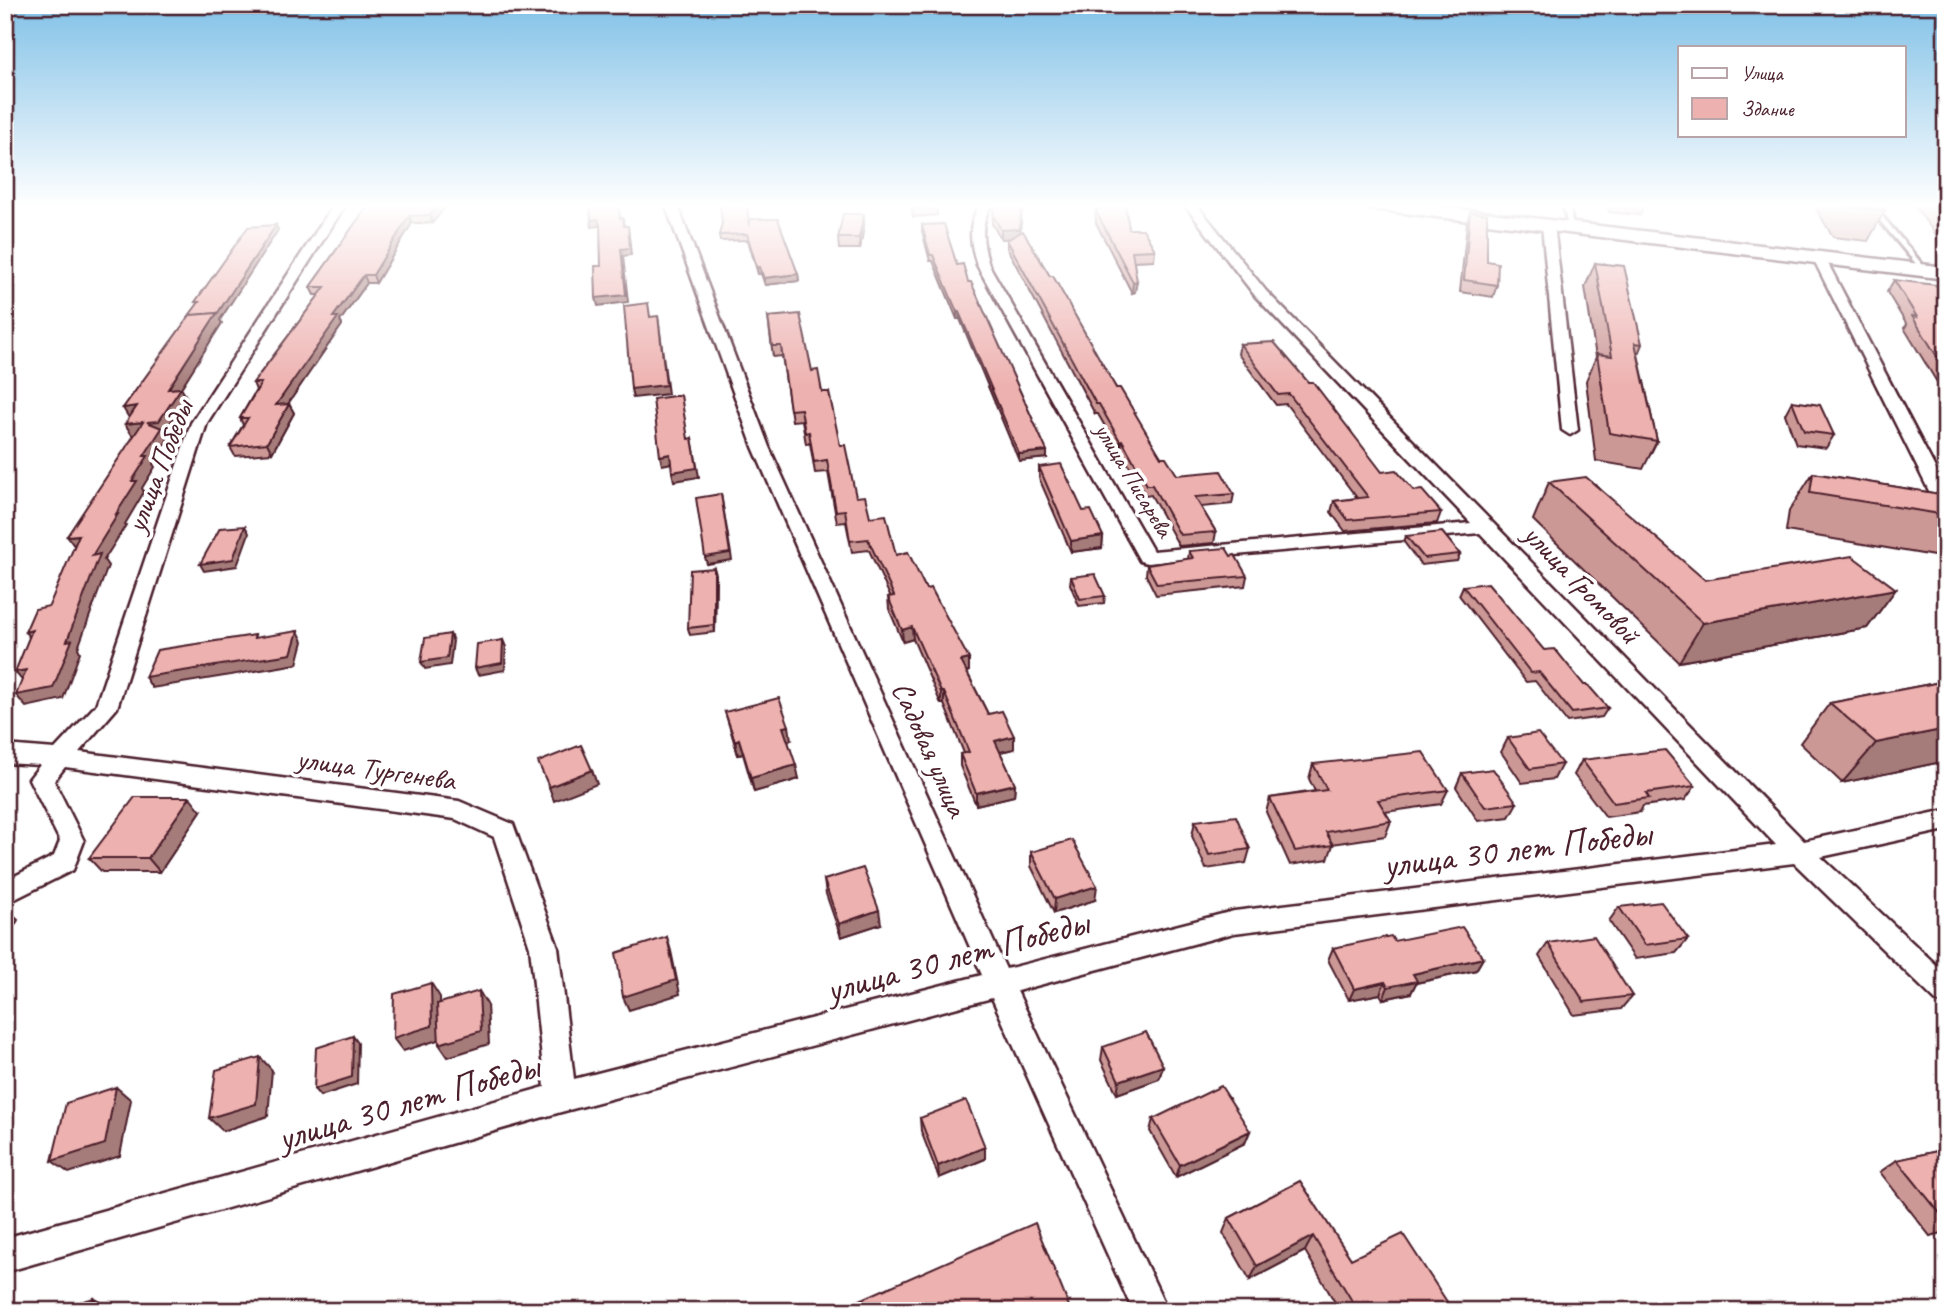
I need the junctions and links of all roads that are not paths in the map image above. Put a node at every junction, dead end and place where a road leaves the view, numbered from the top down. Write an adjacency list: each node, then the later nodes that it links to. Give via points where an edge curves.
1 (300, 265): 15 (street, улица Победы, via 199,423 106,708)
2 (694, 265): 19 (street, Садовая улица, via 761,447)
3 (983, 265): 13 (street, улица Писарева, via 1147,557)
4 (1238, 265): 13 (street, улица Громовой)
5 (1552, 265): 11 (street)
6 (1823, 265): 12 (street)
7 (1884, 265): 9 (main road)
8 (1920, 265): 9 (lane)
9 (1924, 270): 10 (main road)
10 (1946, 273)
11 (1570, 430)
12 (1946, 507)
13 (1486, 527): 17 (street, улица Громовой)
14 (5, 754): 15 (street, улица Тургенева)
15 (59, 758): 18 (street, улица Победы, via 41,779 72,841 64,863); 21 (street, улица Тургенева, via 459,810 504,831 544,947)
16 (1946, 820): 17 (street, улица 30 лет Победы)
17 (1799, 852): 19 (street, улица 30 лет Победы, via 1234,922); 20 (street, улица Громовой)
18 (5, 893)
19 (1000, 985): 21 (street, улица 30 лет Победы); 23 (street, Садовая улица)
20 (1946, 992)
21 (561, 1097): 22 (street, улица 30 лет Победы)
22 (5, 1255)
23 (1151, 1311)

